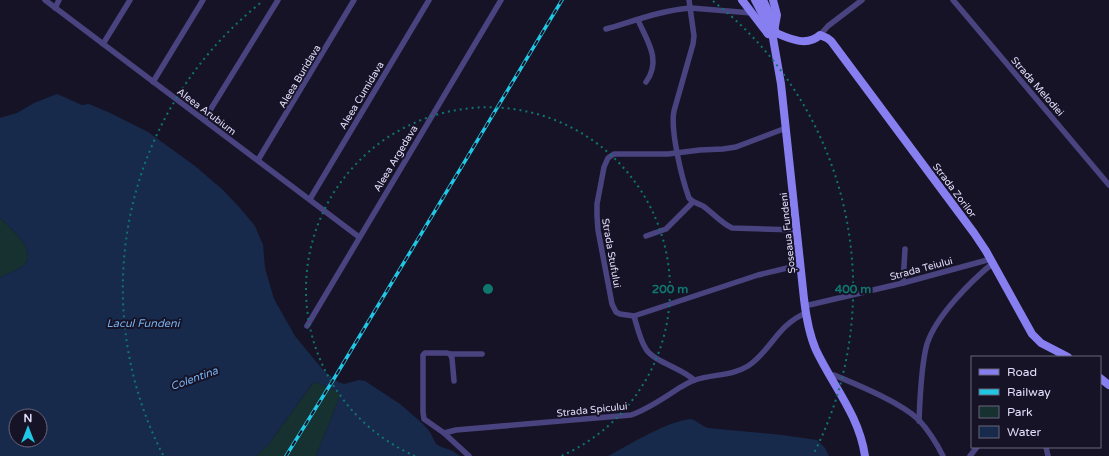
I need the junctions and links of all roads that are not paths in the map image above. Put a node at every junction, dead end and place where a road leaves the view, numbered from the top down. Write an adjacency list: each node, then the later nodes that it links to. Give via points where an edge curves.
1 (45, 0): 16 (street, Aleea Arubium)
2 (59, 0): 16 (street)
3 (130, 0): 24 (street)
4 (203, 0): 25 (street)
5 (278, 0): 27 (street)
6 (354, 0): 30 (street, Aleea Buridava)
7 (429, 0): 32 (street, Aleea Cumidava)
8 (501, 0): 36 (street, Aleea Argedava)
9 (689, 0): 17 (street)
10 (742, 0): 18 (main road)
11 (755, 0): 15 (main road, Șoseaua Fundeni)
12 (773, 0): 21 (main road, Șoseaua Fundeni, via 777,15)
13 (862, 0): 22 (street)
14 (952, 0): 31 (street, Strada Melodiei)
15 (764, 6): 21 (main road, Șoseaua Fundeni); 23 (main road, Șoseaua Fundeni)
16 (54, 8): 24 (street, Aleea Arubium)
17 (691, 8): 18 (street); 19 (street, via 668,11); 29 (street, via 693,44 673,116)
18 (752, 13): 23 (main road)
19 (638, 20): 20 (street); 26 (street, via 654,58 652,71)
20 (606, 29)
21 (775, 31): 22 (main road, via 804,42 812,41); 41 (main road, Șoseaua Fundeni, via 785,84)
22 (820, 35): 38 (main road, Strada Zorilor, via 831,41 969,225)
23 (774, 43): 28 (main road, Șoseaua Fundeni)
24 (103, 44): 25 (street, Aleea Arubium)
25 (153, 82): 27 (street, Aleea Arubium)
26 (646, 82)
27 (204, 120): 30 (street, Aleea Arubium)
28 (786, 128): 29 (street, via 736,147); 34 (main road, Șoseaua Fundeni)
29 (678, 153): 33 (street, via 687,194); 43 (street, Strada Stufului, via 614,154 608,158 604,167 597,216 612,304 620,314)
30 (258, 160): 32 (street, Aleea Arubium)
31 (1109, 185)
32 (310, 199): 36 (street, Aleea Arubium)
33 (693, 202): 34 (street, via 702,205 732,228); 35 (street, via 666,230)
34 (797, 230): 39 (main road, Șoseaua Fundeni)
35 (646, 236)
36 (358, 237): 44 (street, Aleea Argedava)
37 (905, 249): 40 (street)
38 (992, 261): 40 (street, Strada Teiului); 47 (main road, Strada Zorilor, via 1032,334); 53 (street, via 951,304 931,335 926,347)
39 (800, 264): 42 (main road, Șoseaua Fundeni); 43 (street, via 758,275)
40 (903, 283): 41 (street, Strada Teiului)
41 (809, 304): 48 (main road, Șoseaua Fundeni, via 817,342)
42 (806, 313): 50 (street, Strada Spicului, via 785,326 749,365 730,374); 57 (main road, Șoseaua Fundeni, via 810,335 816,349 854,417)
43 (634, 316): 50 (street, via 648,352)
44 (306, 326)
45 (450, 354): 46 (street); 51 (street); 54 (street, via 427,352 424,355 423,416 428,423)
46 (482, 354)
47 (1058, 355)
48 (834, 375): 53 (street, via 899,406); 58 (main road, Șoseaua Fundeni, via 854,408)
49 (1101, 379): 52 (main road)
50 (694, 380): 54 (street, Strada Spicului, via 631,415)
51 (454, 381)
52 (1109, 385)
53 (919, 421): 59 (street)
54 (444, 433): 56 (street)
55 (976, 448): 60 (street)
56 (469, 456)
57 (864, 456)
58 (869, 456)
59 (943, 456)
60 (970, 456)

